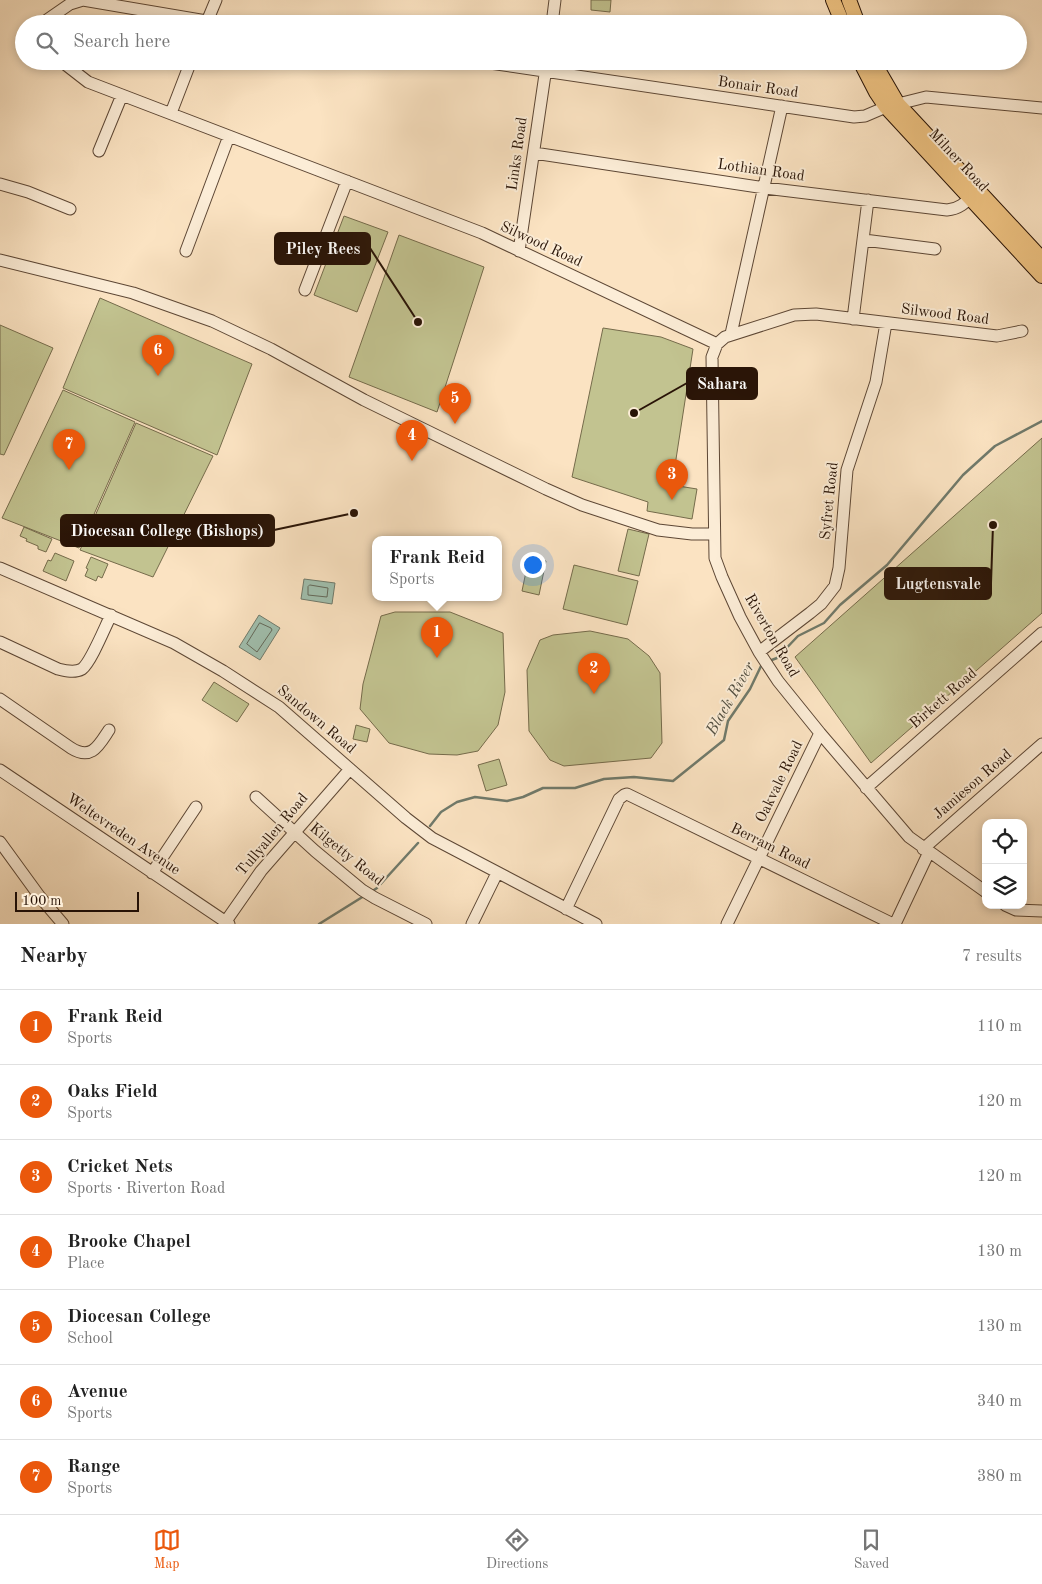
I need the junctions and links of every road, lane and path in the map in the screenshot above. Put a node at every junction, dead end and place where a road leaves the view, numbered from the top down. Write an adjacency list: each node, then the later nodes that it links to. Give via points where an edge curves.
1 (216, 0): 7 (street)
2 (555, 0): 8 (street)
3 (833, 0): 9 (main road)
4 (849, 0): 10 (main road)
5 (54, 15): 6 (street, via 82,0)
6 (168, 15)
7 (210, 15)
8 (553, 15)
9 (839, 15)
10 (855, 15)
11 (73, 70): 17 (street, Silwood Road, via 88,82)
12 (188, 70): 21 (street)
13 (545, 70): 24 (street, Links Road)
14 (570, 70): 19 (street, Bonair Road)
15 (865, 70): 18 (main road, Milner Road, via 876,92)
16 (877, 70): 18 (main road, Milner Road)
17 (122, 95): 21 (street, Silwood Road); 23 (street)
18 (892, 105): 19 (street, Bonair Road, via 859,117); 20 (street, Bonair Road, via 934,97); 28 (main road, Milner Road)
19 (782, 106): 27 (street)
20 (1042, 108)
21 (171, 113): 22 (street, Silwood Road)
22 (229, 136): 25 (street, Silwood Road); 33 (street)
23 (99, 151)
24 (534, 153): 27 (street, Lothian Road); 34 (street, Links Road)
25 (347, 181): 34 (street, Silwood Road, via 445,218); 38 (street)
26 (0, 184): 30 (street)
27 (765, 188): 29 (street, Lothian Road); 42 (street)
28 (974, 194): 29 (street, Lothian Road, via 957,209 947,210); 35 (main road, Milner Road); 37 (main road, Milner Road)
29 (868, 200): 31 (street)
30 (70, 209)
31 (864, 240): 32 (street); 39 (street)
32 (934, 248)
33 (186, 250)
34 (519, 251): 43 (street, Silwood Road)
35 (1042, 259)
36 (0, 260): 44 (street, via 133,293 212,321 364,400 582,505 658,530)
37 (1042, 276)
38 (306, 290)
39 (854, 319): 40 (street, Silwood Road); 42 (street, Silwood Road, via 799,314)
40 (886, 323): 41 (street, Silwood Road, via 998,336); 49 (street, Syfret Road, via 876,382 847,470 835,586 821,604)
41 (1022, 331)
42 (731, 334): 43 (street, Silwood Road)
43 (717, 344): 44 (street, Riverton Road, via 712,357)
44 (714, 534): 49 (street, Riverton Road, via 718,568)
45 (0, 568): 46 (street, Sandown Road)
46 (111, 616): 48 (street, via 89,660 78,670 58,669); 54 (street, Sandown Road, via 174,643 249,686 279,707)
47 (1042, 633): 56 (street, Birkett Road)
48 (0, 642)
49 (760, 653): 52 (street, Riverton Road)
50 (0, 699): 51 (street, via 81,753 96,749)
51 (109, 730)
52 (820, 733): 56 (street, Riverton Road); 62 (street, Oakvale Road)
53 (1042, 744): 61 (street, Jamieson Road)
54 (350, 769): 59 (street, Tullyallen Road); 64 (street, Sandown Road, via 420,830)
55 (0, 770): 63 (street, Weltevreden Avenue)
56 (866, 788): 61 (street, Riverton Road, via 894,822)
57 (256, 797): 59 (street, Kilgetty Road)
58 (196, 807): 63 (street)
59 (294, 831): 69 (street, Tullyallen Road, via 261,871); 71 (street, Kilgetty Road, via 362,890)
60 (0, 842): 70 (street)
61 (926, 850): 65 (street, Riverton Road); 75 (street, Jamieson Road)
62 (759, 859): 68 (street, Berram Road, via 624,795 619,799); 74 (street, Oakvale Road); 75 (street, Berram Road)
63 (152, 873): 69 (street, Weltevreden Avenue)
64 (498, 873): 68 (street, Sandown Road); 72 (street)
65 (982, 889)
66 (1014, 909): 67 (street)
67 (1042, 911)
68 (571, 916): 73 (street, Sandown Road)
69 (226, 923)
70 (63, 924)
71 (426, 924)
72 (472, 924)
73 (596, 924)
74 (727, 924)
75 (894, 924)

